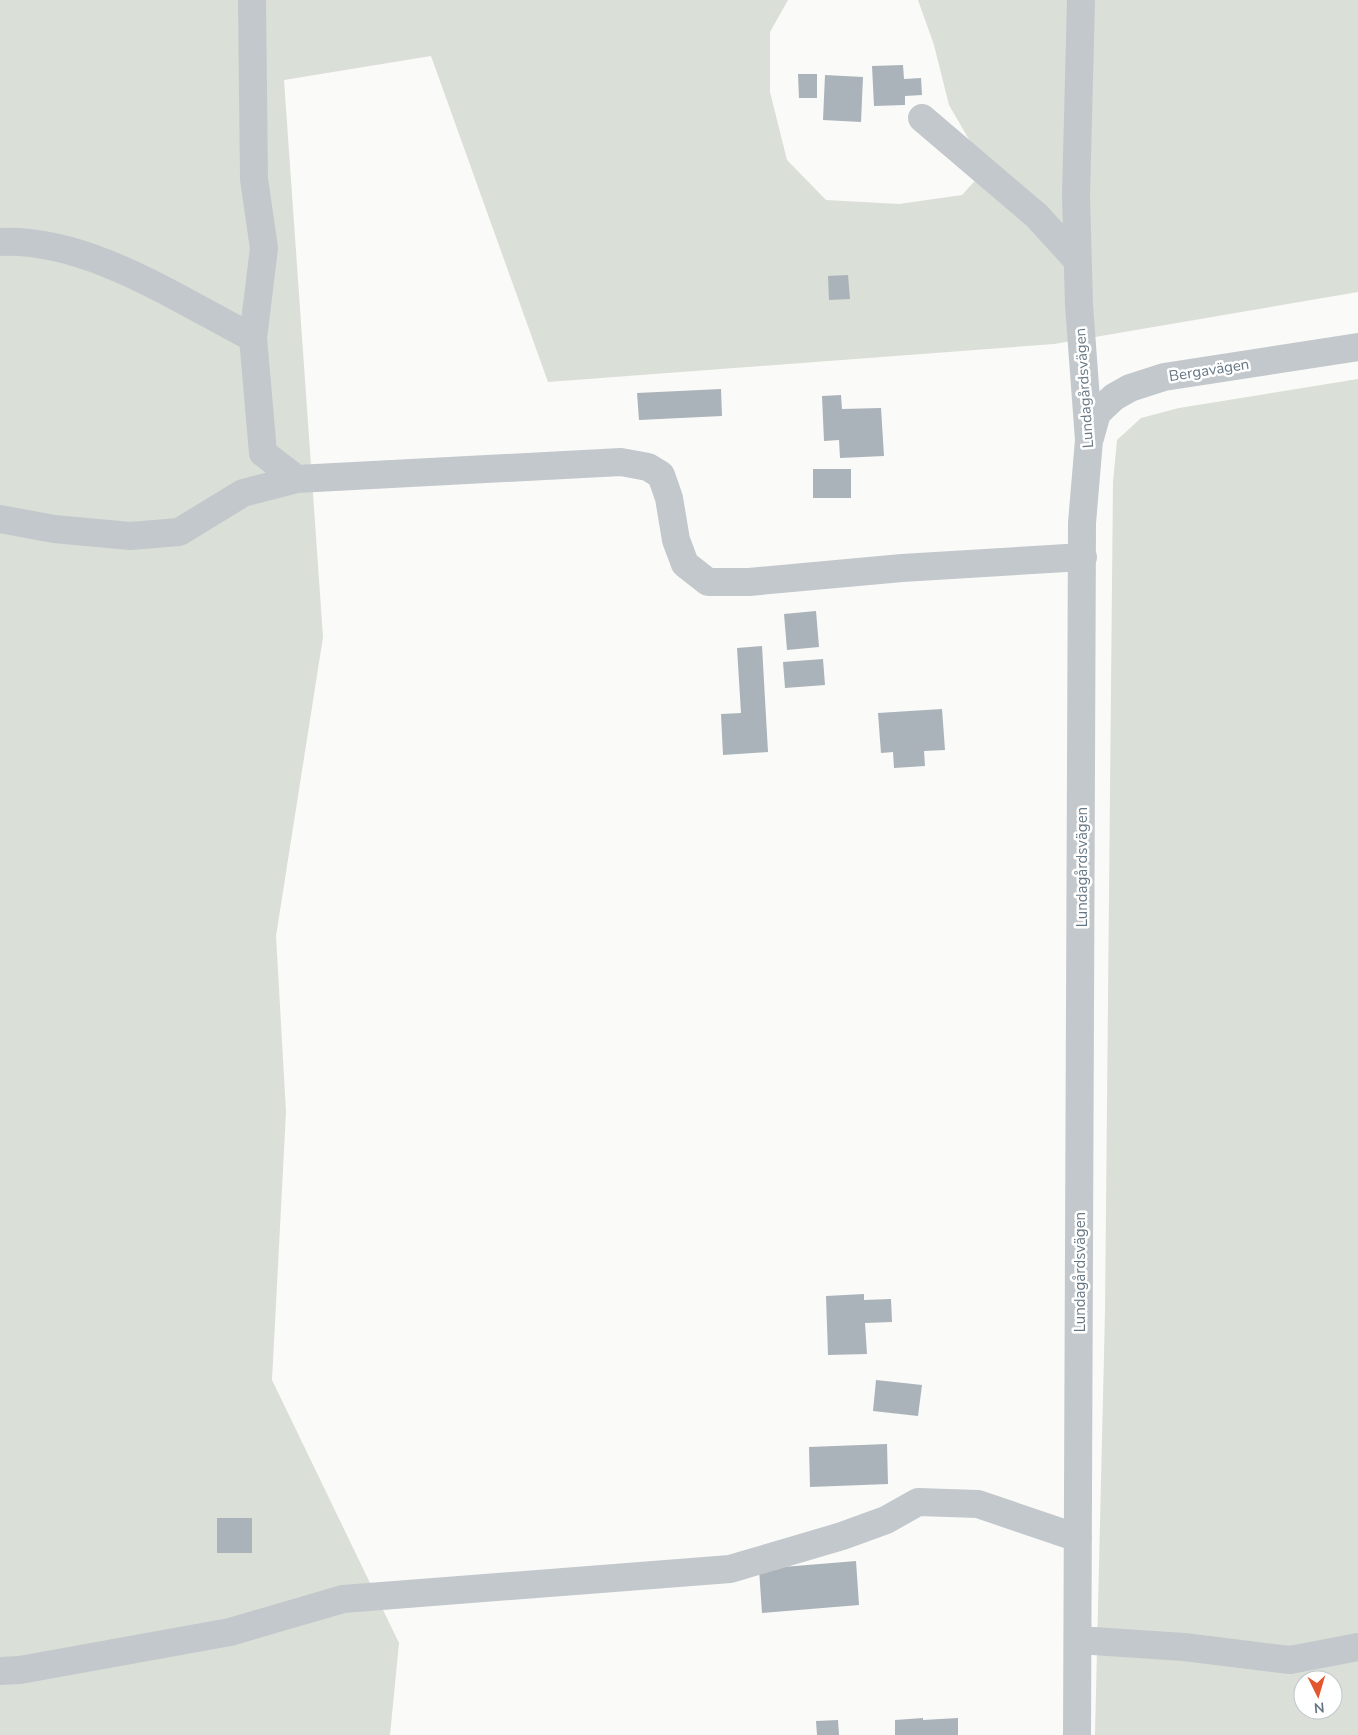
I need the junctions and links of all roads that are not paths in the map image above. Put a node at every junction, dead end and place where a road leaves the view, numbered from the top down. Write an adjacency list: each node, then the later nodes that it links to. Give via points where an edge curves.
1 (252, 0): 6 (street, via 254,179 264,248)
2 (1080, 0): 5 (street, Lundagårdsvägen)
3 (922, 118): 5 (street, via 1038,216)
4 (0, 242): 6 (street, via 19,241 72,252 123,270)
5 (1077, 260): 8 (street, Lundagårdsvägen)
6 (253, 338): 9 (street, via 263,453)
7 (1358, 346): 8 (street, Bergavägen, via 1164,377 1130,388 1114,397 1098,413)
8 (1089, 440): 11 (street, Lundagårdsvägen)
9 (296, 479): 10 (street, via 243,493 179,532 130,536 54,529); 11 (street, via 621,462 648,467 661,475 685,564 708,582 749,582 902,568)
10 (0, 519)
11 (1082, 557): 12 (street, Lundagårdsvägen)
12 (1078, 1538): 13 (street, Lundagårdsvägen); 15 (street, via 978,1504 918,1502 886,1520 842,1536 730,1569 343,1600 230,1632)
13 (1078, 1640): 14 (street, via 1184,1647 1290,1660); 16 (street, Lundagårdsvägen)
14 (1358, 1647)
15 (0, 1671)
16 (1077, 1735)

